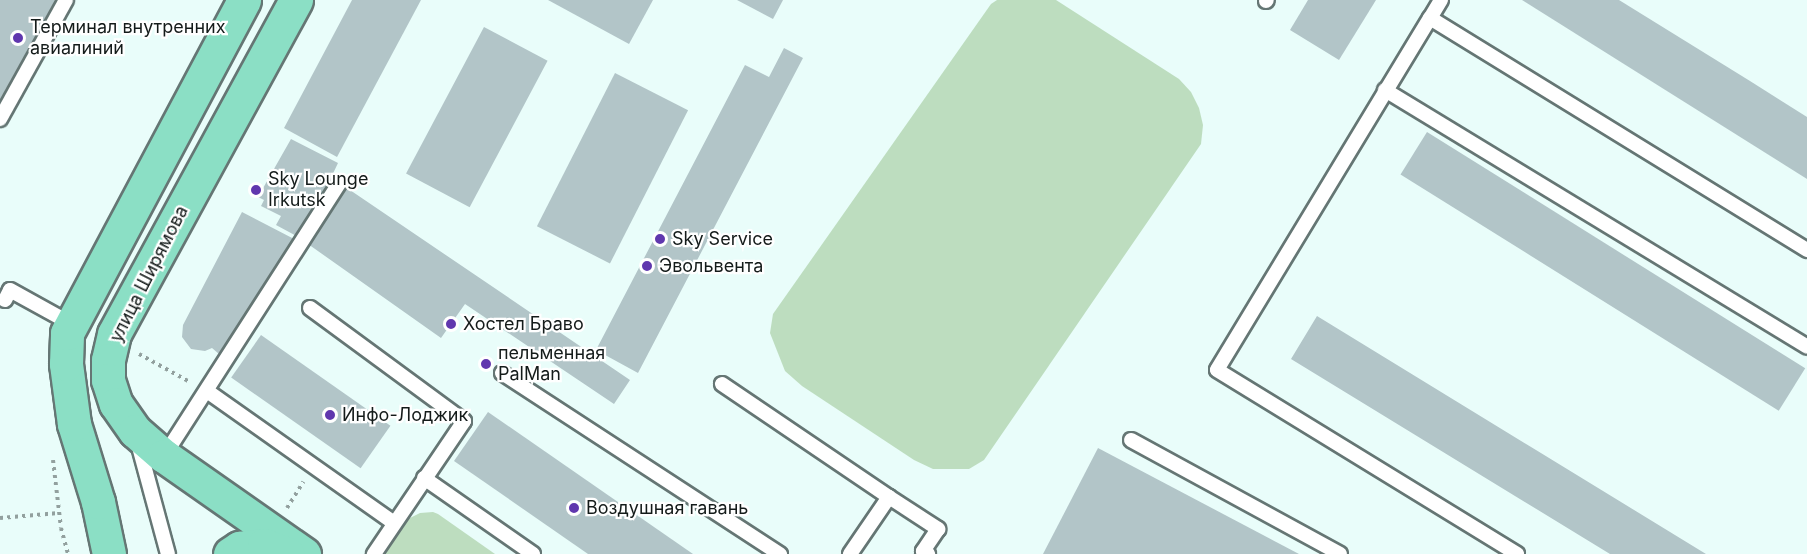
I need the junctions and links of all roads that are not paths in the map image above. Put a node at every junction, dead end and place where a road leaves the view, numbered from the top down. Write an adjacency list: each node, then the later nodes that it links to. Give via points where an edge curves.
1 (66, 0): 7 (lane)
2 (244, 0): 12 (main road)
3 (296, 0): 17 (main road, улица Ширямова, via 114,334 108,380 116,404)
4 (1441, 0): 5 (lane)
5 (1430, 18): 6 (lane); 9 (lane)
6 (1385, 90): 13 (lane); 34 (lane, via 1217,370)
7 (0, 119)
8 (339, 183): 16 (lane)
9 (1807, 250)
10 (7, 295): 12 (lane)
11 (310, 308): 20 (lane, via 464,421)
12 (70, 323): 23 (main road, via 66,350 69,394)
13 (1807, 347)
14 (502, 373): 30 (lane)
15 (722, 384): 21 (lane)
16 (207, 391): 19 (lane); 22 (lane)
17 (135, 431): 19 (main road, улица Ширямова); 24 (lane)
18 (1131, 440): 33 (lane)
19 (164, 456): 27 (main road, улица Ширямова)
20 (424, 478): 22 (lane); 29 (lane)
21 (889, 497): 31 (lane); 32 (lane, via 938,529 923,551)
22 (394, 523): 28 (lane)
23 (109, 554)
24 (168, 554)
25 (230, 554): 26 (main road, via 239,548 264,545)
26 (287, 554)
27 (304, 554)
28 (374, 554)
29 (533, 554)
30 (780, 554)
31 (850, 554)
32 (928, 554)
33 (1340, 554)
34 (1517, 554)

